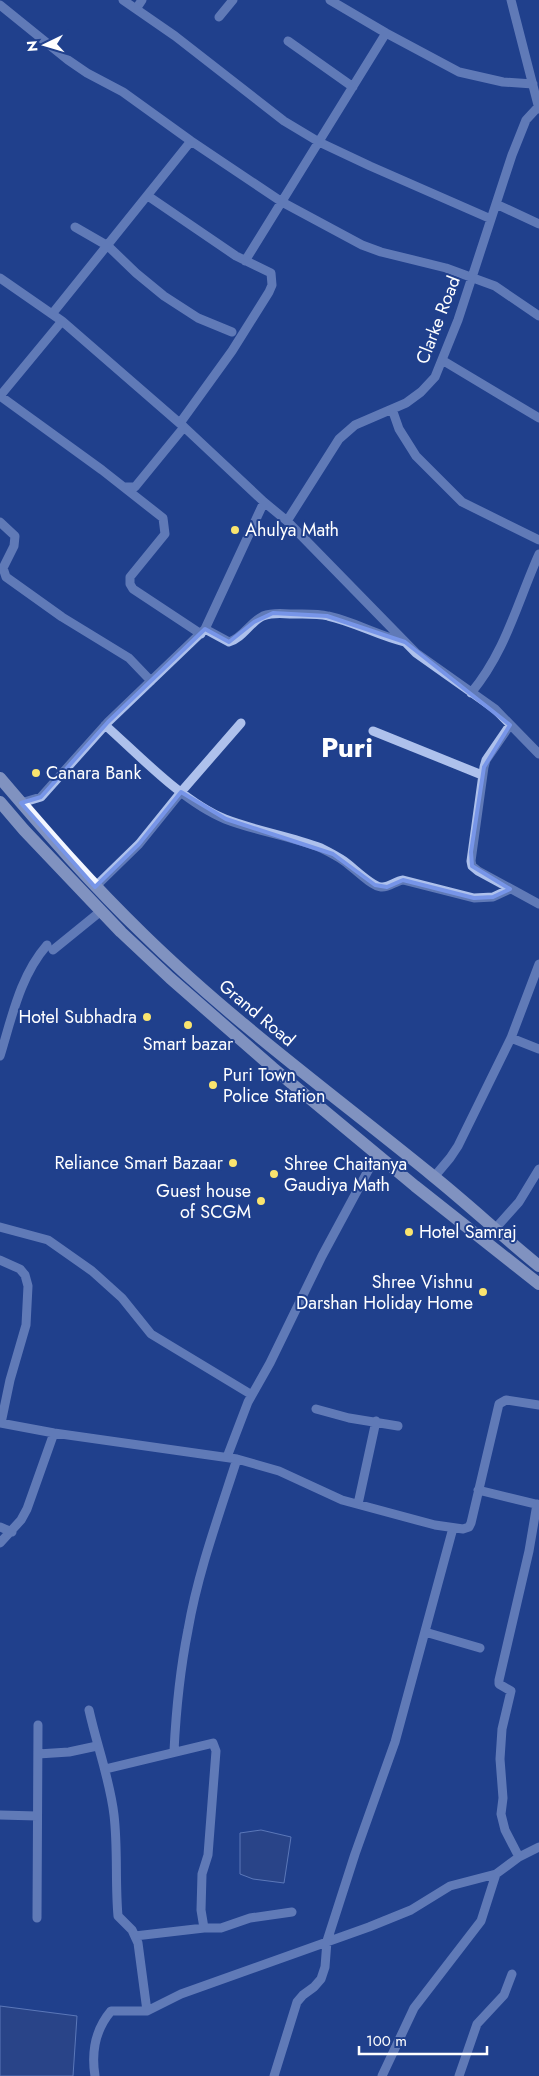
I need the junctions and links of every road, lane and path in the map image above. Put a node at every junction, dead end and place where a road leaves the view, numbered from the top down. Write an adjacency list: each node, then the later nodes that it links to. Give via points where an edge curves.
1 (123, 0): 7 (street)
2 (142, 0): 7 (street)
3 (233, 0): 8 (street)
4 (330, 0): 9 (street)
5 (511, 0): 11 (street)
6 (0, 5): 14 (street, via 68,60 123,92)
7 (136, 9): 15 (street, via 284,121)
8 (219, 17)
9 (386, 33): 11 (street, via 458,72 503,82); 12 (street)
10 (288, 41): 12 (street)
11 (533, 84): 13 (street)
12 (353, 87): 15 (street)
13 (539, 108): 18 (street, Clarke Road, via 526,120)
14 (191, 142): 16 (street); 17 (street)
15 (319, 142): 17 (street); 19 (street)
16 (148, 196): 22 (street); 23 (street)
17 (282, 202): 23 (street); 24 (street, via 362,245)
18 (496, 204): 19 (street, Clarke Road); 20 (street)
19 (491, 219): 24 (street, Clarke Road)
20 (539, 224)
21 (75, 227): 22 (street)
22 (108, 246): 26 (street); 29 (street, via 164,296 198,318)
23 (245, 260): 34 (street, via 271,274 272,285)
24 (472, 277): 27 (street, via 495,286); 30 (street, Clarke Road)
25 (0, 278): 26 (street)
26 (52, 314): 28 (street)
27 (539, 316)
28 (62, 321): 31 (street); 34 (street)
29 (232, 332)
30 (442, 360): 32 (street, Clarke Road, via 435,377 421,392); 33 (street)
31 (0, 396): 35 (street)
32 (392, 409): 37 (street, Clarke Road, via 355,425 339,439); 39 (street, via 399,429 416,456 462,502)
33 (539, 418)
34 (182, 425): 35 (street, via 135,486); 36 (street)
35 (124, 488): 41 (street, via 163,518 166,528 165,534 130,577 130,584 133,589)
36 (264, 502): 37 (street); 41 (street)
37 (287, 521): 42 (street)
38 (0, 522): 43 (street, via 15,536 14,546 3,568 6,578 129,658)
39 (539, 540)
40 (539, 554): 44 (street, via 497,657)
41 (203, 632): 42 (street, via 229,642 262,616 305,614 327,616); 43 (street)
42 (405, 642): 44 (street)
43 (151, 681): 46 (street)
44 (471, 693): 47 (street, via 495,709)
45 (241, 723): 52 (street)
46 (105, 725): 52 (street); 54 (street, via 40,797)
47 (510, 725): 49 (street); 50 (street, via 486,760)
48 (373, 731): 50 (street)
49 (539, 754)
50 (482, 775): 56 (street, via 472,866)
51 (0, 778): 54 (main road, Grand Road)
52 (181, 792): 55 (street, via 140,844); 56 (street, via 226,819 280,834 333,854 376,886 387,887 402,880 484,899)
53 (1, 803): 54 (main road); 58 (main road, Grand Road)
54 (21, 803): 55 (main road, Grand Road)
55 (95, 887): 65 (main road, Grand Road, via 210,996 296,1069)
56 (510, 889): 57 (street)
57 (539, 904)
58 (101, 911): 62 (street, via 35,959 26,975); 63 (main road, Grand Road, via 170,978 272,1068)
59 (539, 964): 60 (street)
60 (511, 1038): 61 (street); 65 (street, via 458,1146)
61 (539, 1049)
62 (0, 1056)
63 (378, 1155): 66 (main road, Grand Road); 72 (street, via 322,1256)
64 (539, 1169): 68 (street, via 519,1202)
65 (434, 1177): 66 (main road); 68 (main road, Grand Road)
66 (420, 1190): 71 (main road, Grand Road)
67 (0, 1227): 72 (street, via 48,1240 116,1292 151,1334)
68 (494, 1230): 70 (main road, Grand Road)
69 (0, 1260): 76 (street, via 20,1269 28,1286 26,1325)
70 (539, 1266)
71 (539, 1284)
72 (252, 1395): 79 (street)
73 (539, 1405): 81 (street, via 506,1400 500,1404)
74 (316, 1409): 75 (street)
75 (376, 1422): 77 (street); 82 (street)
76 (0, 1423): 78 (street)
77 (398, 1426)
78 (54, 1433): 79 (street); 86 (street, via 27,1509)
79 (227, 1457): 80 (street)
80 (237, 1459): 82 (street, via 279,1471); 93 (street, via 188,1629)
81 (478, 1490): 83 (street); 85 (street, via 469,1527)
82 (358, 1504): 85 (street)
83 (538, 1505): 99 (street, via 499,1680 512,1691 502,1729 501,1814)
84 (0, 1527): 86 (street)
85 (453, 1528): 88 (street)
86 (12, 1532): 87 (street)
87 (0, 1543)
88 (424, 1632): 89 (street); 105 (street, via 395,1742)
89 (480, 1648)
90 (89, 1710): 92 (street)
91 (38, 1725): 94 (street)
92 (97, 1746): 94 (street); 95 (street)
93 (174, 1751): 95 (street); 103 (street, via 209,1744 215,1746 208,1855 202,1874)
94 (38, 1754): 97 (street)
95 (105, 1769): 104 (street, via 114,1816 118,1916)
96 (0, 1815): 97 (street)
97 (38, 1816): 102 (street)
98 (539, 1848): 99 (street)
99 (519, 1857): 100 (street)
100 (496, 1874): 105 (street, via 450,1886 411,1910); 110 (street, via 481,1920 414,2008)
101 (292, 1912): 103 (street, via 250,1918 221,1928)
102 (36, 1918)
103 (204, 1928): 104 (street)
104 (135, 1936): 107 (street)
105 (327, 1941): 107 (street, via 181,1994); 109 (street, via 321,1978 297,2002)
106 (512, 1974): 111 (street, via 504,1995 477,2024)
107 (147, 2011): 108 (street, via 111,2011 102,2022 95,2037)
108 (95, 2076)
109 (274, 2076)
110 (382, 2076)
111 (459, 2076)

